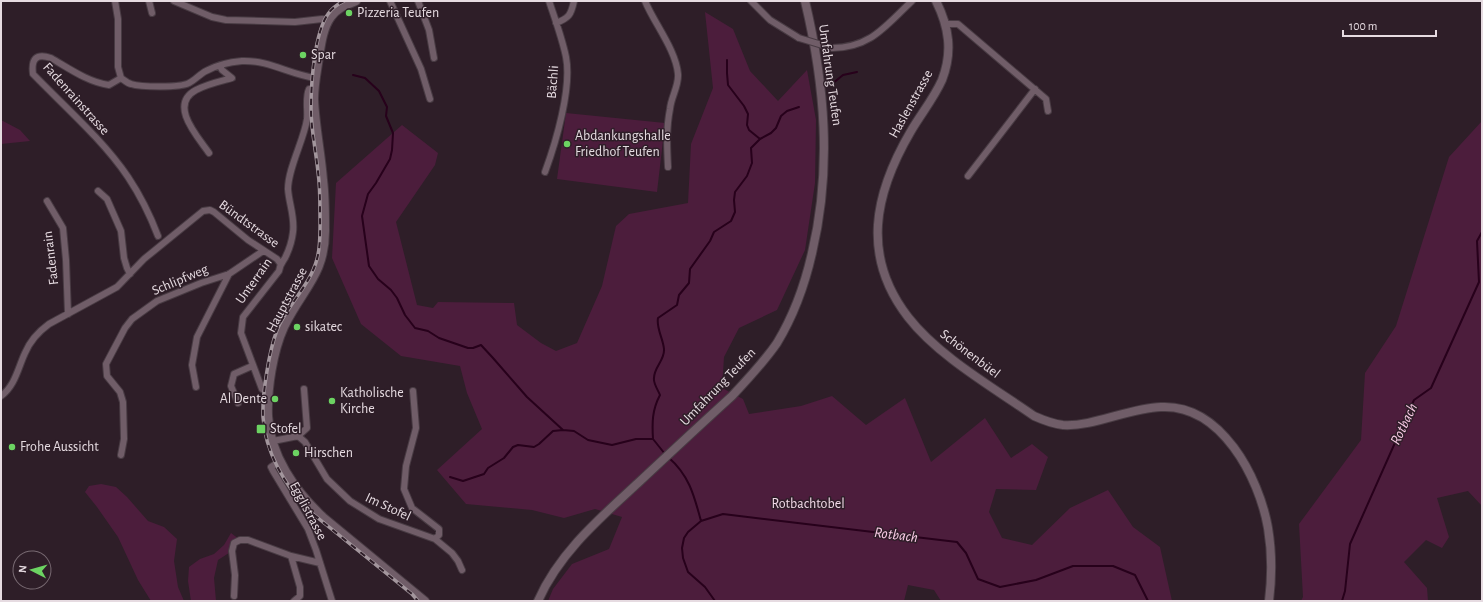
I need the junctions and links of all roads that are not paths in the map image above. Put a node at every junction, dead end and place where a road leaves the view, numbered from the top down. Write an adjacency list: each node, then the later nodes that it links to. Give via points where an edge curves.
1 (115, 1): 20 (street, via 118,19 118,67)
2 (149, 1): 14 (street)
3 (174, 1): 15 (street, via 226,20 295,22)
4 (356, 1): 15 (street, via 343,7)
5 (390, 1): 24 (street, via 421,69)
6 (418, 1): 18 (street, via 429,30)
7 (549, 1): 16 (street, Bächli)
8 (574, 1): 16 (street, via 570,16)
9 (645, 1): 28 (street, via 668,45 678,74 667,129)
10 (751, 1): 12 (street, bridge, via 770,20 785,30 800,38 832,48 853,46 867,40)
11 (805, 1): 59 (street, Umfahrung Teufen, via 819,71 824,114 824,158 822,202 814,246 800,296 765,360 732,396 583,536 558,567)
12 (912, 1)
13 (936, 1): 17 (street, Haslenstrasse)
14 (152, 13)
15 (330, 19): 21 (street, Hauptstrasse, via 320,47)
16 (556, 23): 29 (street, Bächli, via 566,58 567,83 555,143)
17 (947, 24): 23 (street, via 958,24); 26 (street, Haslenstrasse, via 949,44 942,80)
18 (434, 58)
19 (220, 66): 20 (street, via 206,71 189,83 177,86 134,85); 21 (street, via 242,61 258,62); 27 (street, via 232,78 197,89 190,94 184,109 186,119)
20 (121, 78): 33 (street, Fadenrainstrasse, via 109,85 100,84 46,56 34,59 32,65 33,74 101,144 128,176 150,215)
21 (316, 78): 22 (street, Hauptstrasse)
22 (315, 89): 35 (street, Unterrain, via 309,89 307,120 288,189 293,216 290,248); 43 (street, Hauptstrasse, via 324,185 323,253 314,278 280,335)
23 (1035, 89): 25 (street, via 1046,99); 30 (street)
24 (430, 99)
25 (1048, 110)
26 (900, 150): 55 (street, Schönenbüel, via 886,180 877,230 880,255 888,281 898,303 909,318 954,360 1034,416 1050,422 1063,425 1081,424 1152,407 1179,408 1193,412 1218,429 1247,469 1268,528 1271,548)
27 (209, 153)
28 (668, 167)
29 (545, 172)
30 (968, 176)
31 (98, 191): 36 (street, via 107,199 120,231 124,258)
32 (47, 201): 38 (street, Fadenrain, via 63,228)
33 (158, 236)
34 (263, 251): 35 (street, Bündtstrasse); 36 (street, Bündtstrasse, via 208,210 199,213); 37 (street, Schlipfweg)
35 (280, 263): 39 (street, Unterrain, via 279,271 243,317 241,333)
36 (130, 274): 38 (street, Bündtstrasse, via 117,287)
37 (229, 274): 40 (street, via 197,337 192,365); 48 (street, Schlipfweg, via 157,301 132,319 125,328 106,364 107,376 120,392 123,402 124,439)
38 (68, 314): 44 (street, Bündtstrasse, via 39,331 30,342 10,389)
39 (252, 366): 43 (street, Unterrain, via 262,389); 45 (street, via 234,374 231,386)
40 (196, 387)
41 (304, 389): 46 (street, via 307,428)
42 (413, 391): 50 (street, via 416,428 406,466 404,489 412,508 439,529 439,535)
43 (269, 392): 47 (street, Hauptstrasse, via 268,417)
44 (1, 396)
45 (238, 403)
46 (298, 436): 47 (street); 50 (street, Im Stofel, via 305,442 327,479 350,501 378,519)
47 (273, 442): 49 (street, Hauptstrasse)
48 (121, 455)
49 (280, 461): 52 (street, Egglistrasse, via 271,467 272,471 308,529); 58 (street, Hauptstrasse, via 312,507)
50 (435, 539): 53 (street, Im Stofel, via 452,553)
51 (291, 556): 52 (street); 54 (street, via 248,540 234,543); 56 (street, via 300,587 300,596)
52 (320, 563): 57 (street, Egglistrasse)
53 (462, 570)
54 (234, 596)
55 (1270, 598)
56 (294, 601)
57 (332, 601)
58 (425, 601)
59 (538, 601)

